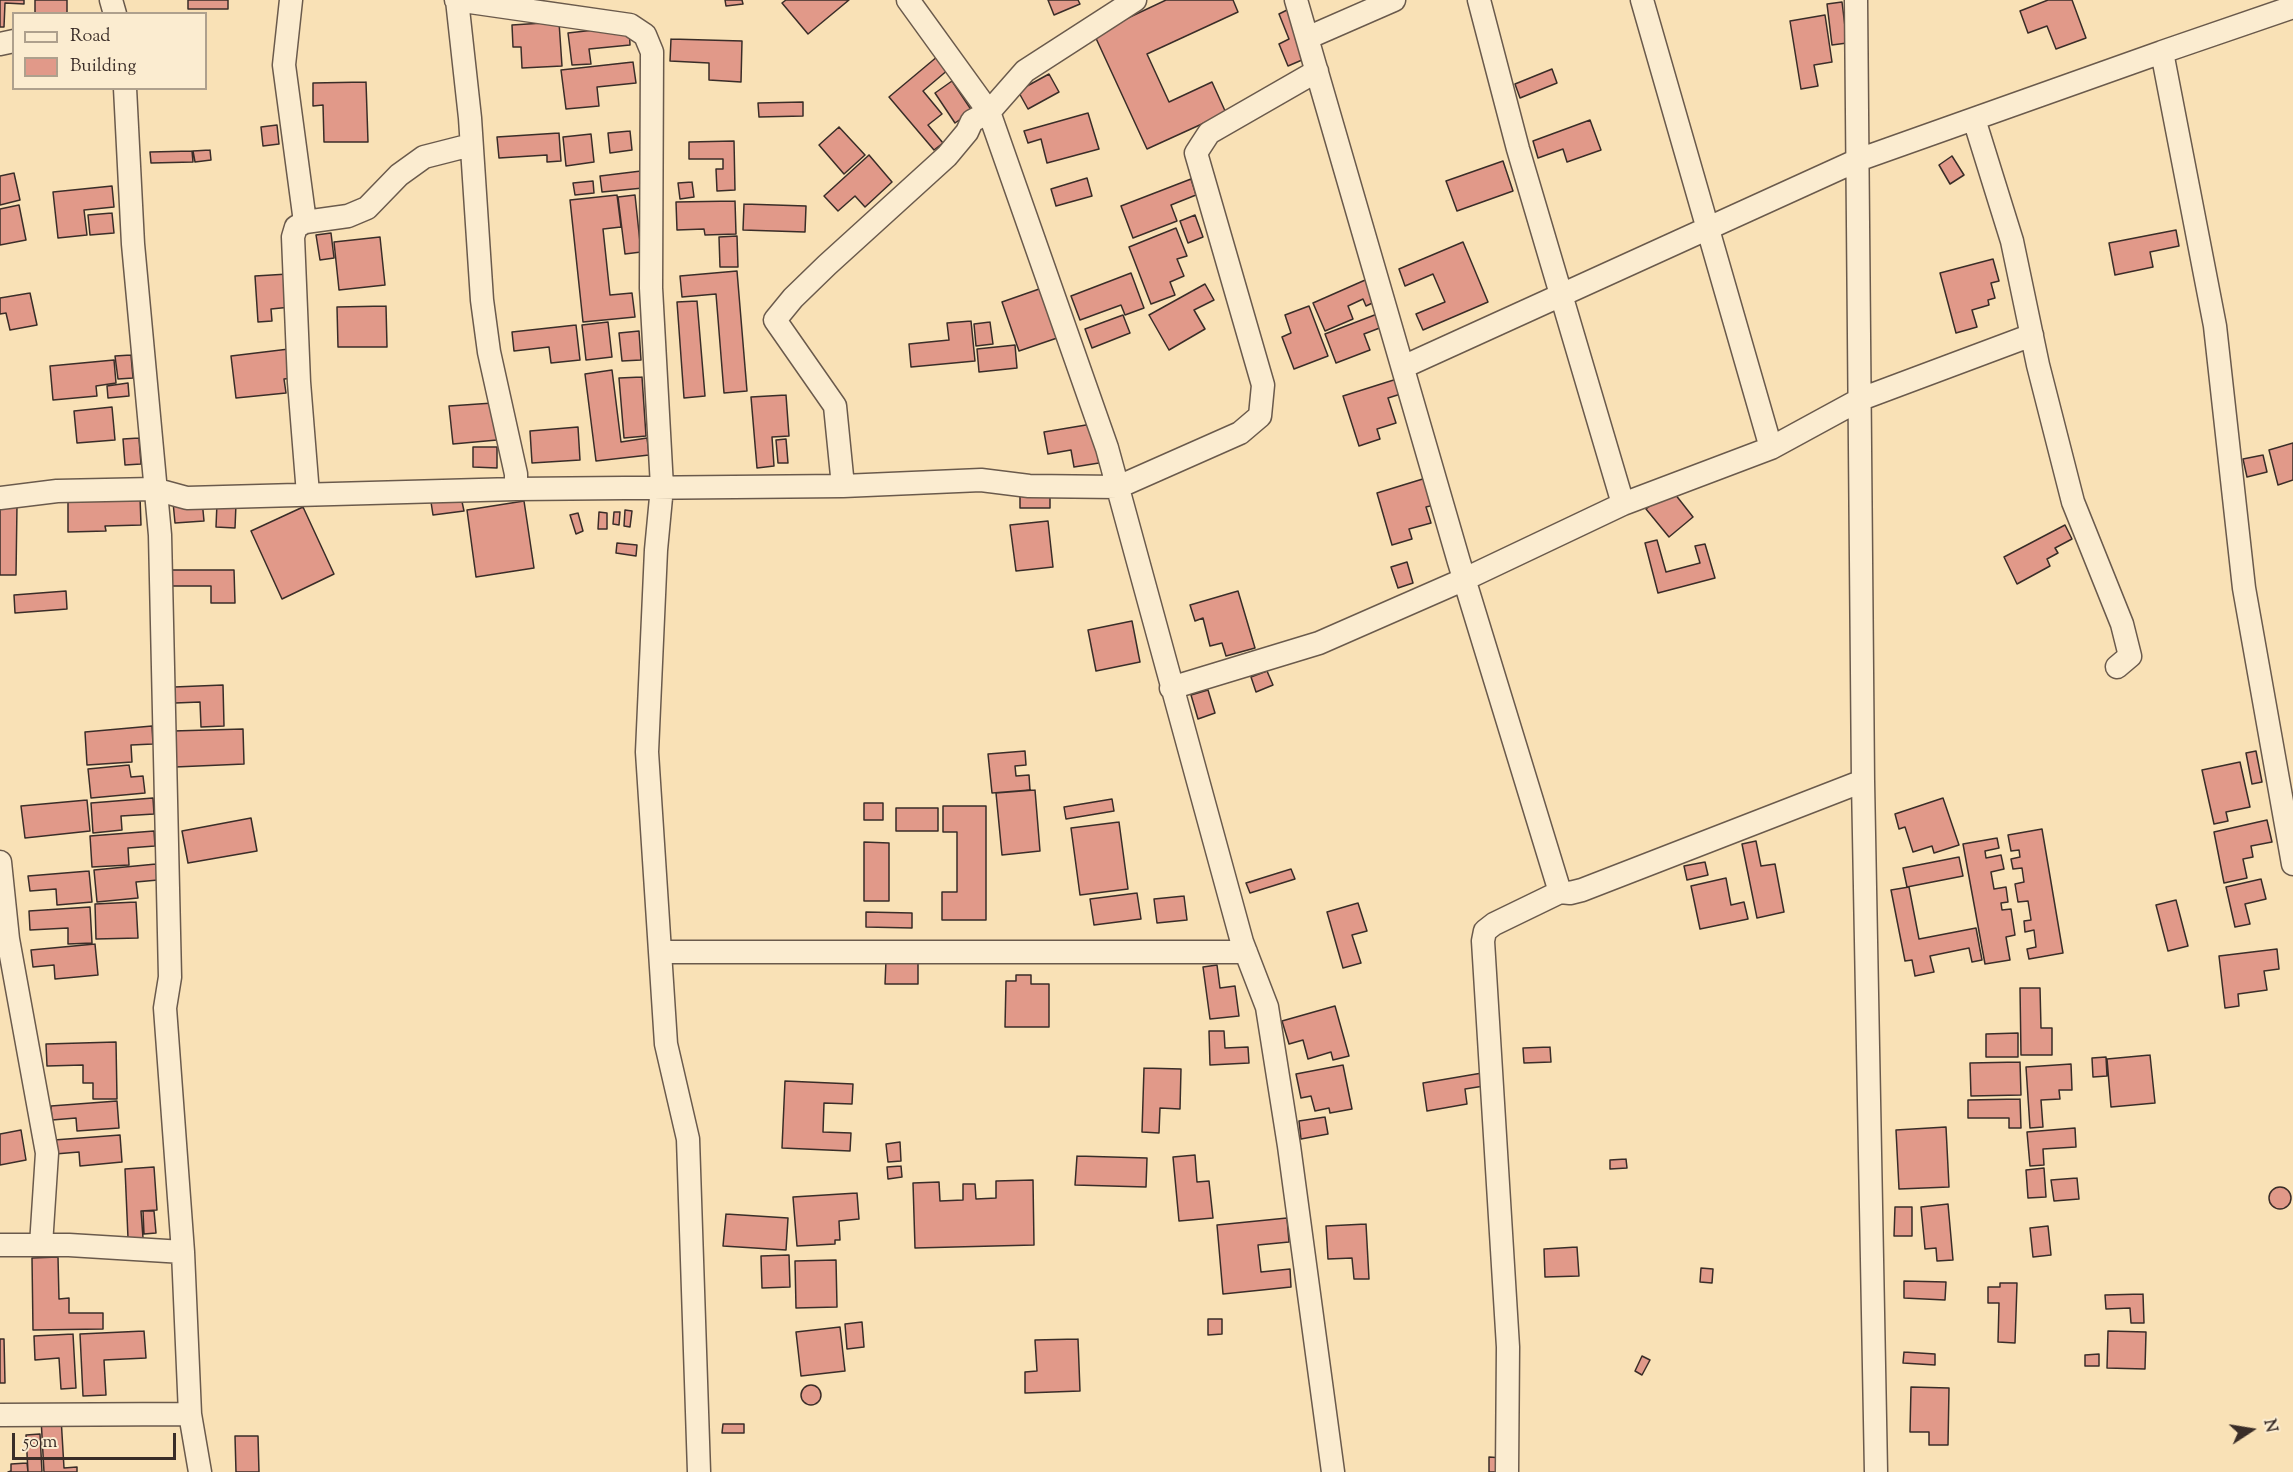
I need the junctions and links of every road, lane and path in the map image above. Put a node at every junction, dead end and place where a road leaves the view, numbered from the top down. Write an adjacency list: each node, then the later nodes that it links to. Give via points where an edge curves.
1 (291, 0): 20 (street, via 284,65)
2 (456, 0): 10 (street); 18 (street)
3 (908, 0): 16 (street)
4 (1135, 0): 16 (street, via 1025,71)
5 (1296, 0): 12 (street)
6 (1394, 0): 12 (street)
7 (1479, 0): 22 (street)
8 (1642, 0): 21 (street)
9 (1856, 0): 19 (street)
10 (554, 6): 28 (street, via 630,25 645,35 652,52 651,288)
11 (2293, 7): 13 (street)
12 (1307, 38): 14 (street)
13 (2162, 52): 17 (street); 40 (street, via 2215,326 2244,588)
14 (1317, 71): 24 (street); 29 (street, via 1209,134 1196,153 1263,385 1260,416 1240,433)
15 (125, 90): 30 (street)
16 (988, 112): 27 (street, via 972,121 947,156 834,258 775,320 835,406); 29 (street)
17 (1974, 119): 19 (street); 23 (street, via 2012,241)
18 (471, 145): 20 (street, via 424,157 399,175 367,208 348,216); 31 (street, via 482,300)
19 (1858, 160): 21 (street); 25 (street)
20 (305, 222): 32 (street, via 296,227 293,237)
21 (1708, 229): 22 (street); 26 (street)
22 (1561, 295): 24 (street); 34 (street)
23 (2032, 335): 25 (street); 36 (street, via 2073,502 2130,656)
24 (1403, 368): 35 (street)
25 (1861, 399): 26 (street); 38 (street)
26 (1771, 448): 34 (street)
27 (843, 486): 28 (street); 29 (street, via 981,480 1029,486)
28 (662, 487): 31 (street); 42 (street, via 647,752)
29 (1118, 487): 37 (street)
30 (154, 489): 32 (street, via 187,498); 33 (street, via 57,491); 46 (street, via 161,558 170,966 165,1008)
31 (516, 489): 32 (street)
32 (308, 494)
33 (0, 498)
34 (1623, 504): 35 (street)
35 (1464, 579): 37 (street, via 1319,643); 41 (street)
36 (2117, 667)
37 (1171, 688): 43 (street)
38 (1863, 781): 41 (street, via 1582,890); 53 (street)
39 (0, 862): 45 (street, via 8,939 47,1153)
40 (2293, 864)
41 (1560, 891): 52 (street, via 1494,924 1485,931 1483,941 1508,1347)
42 (660, 952): 43 (street); 50 (street, via 666,1044 687,1139)
43 (1246, 952): 51 (street, via 1267,1007)
44 (0, 1245): 45 (street)
45 (41, 1245): 46 (street)
46 (183, 1252): 47 (street)
47 (190, 1414): 48 (street); 49 (street)
48 (0, 1415)
49 (200, 1472)
50 (699, 1472)
51 (1333, 1472)
52 (1507, 1472)
53 (1876, 1472)

